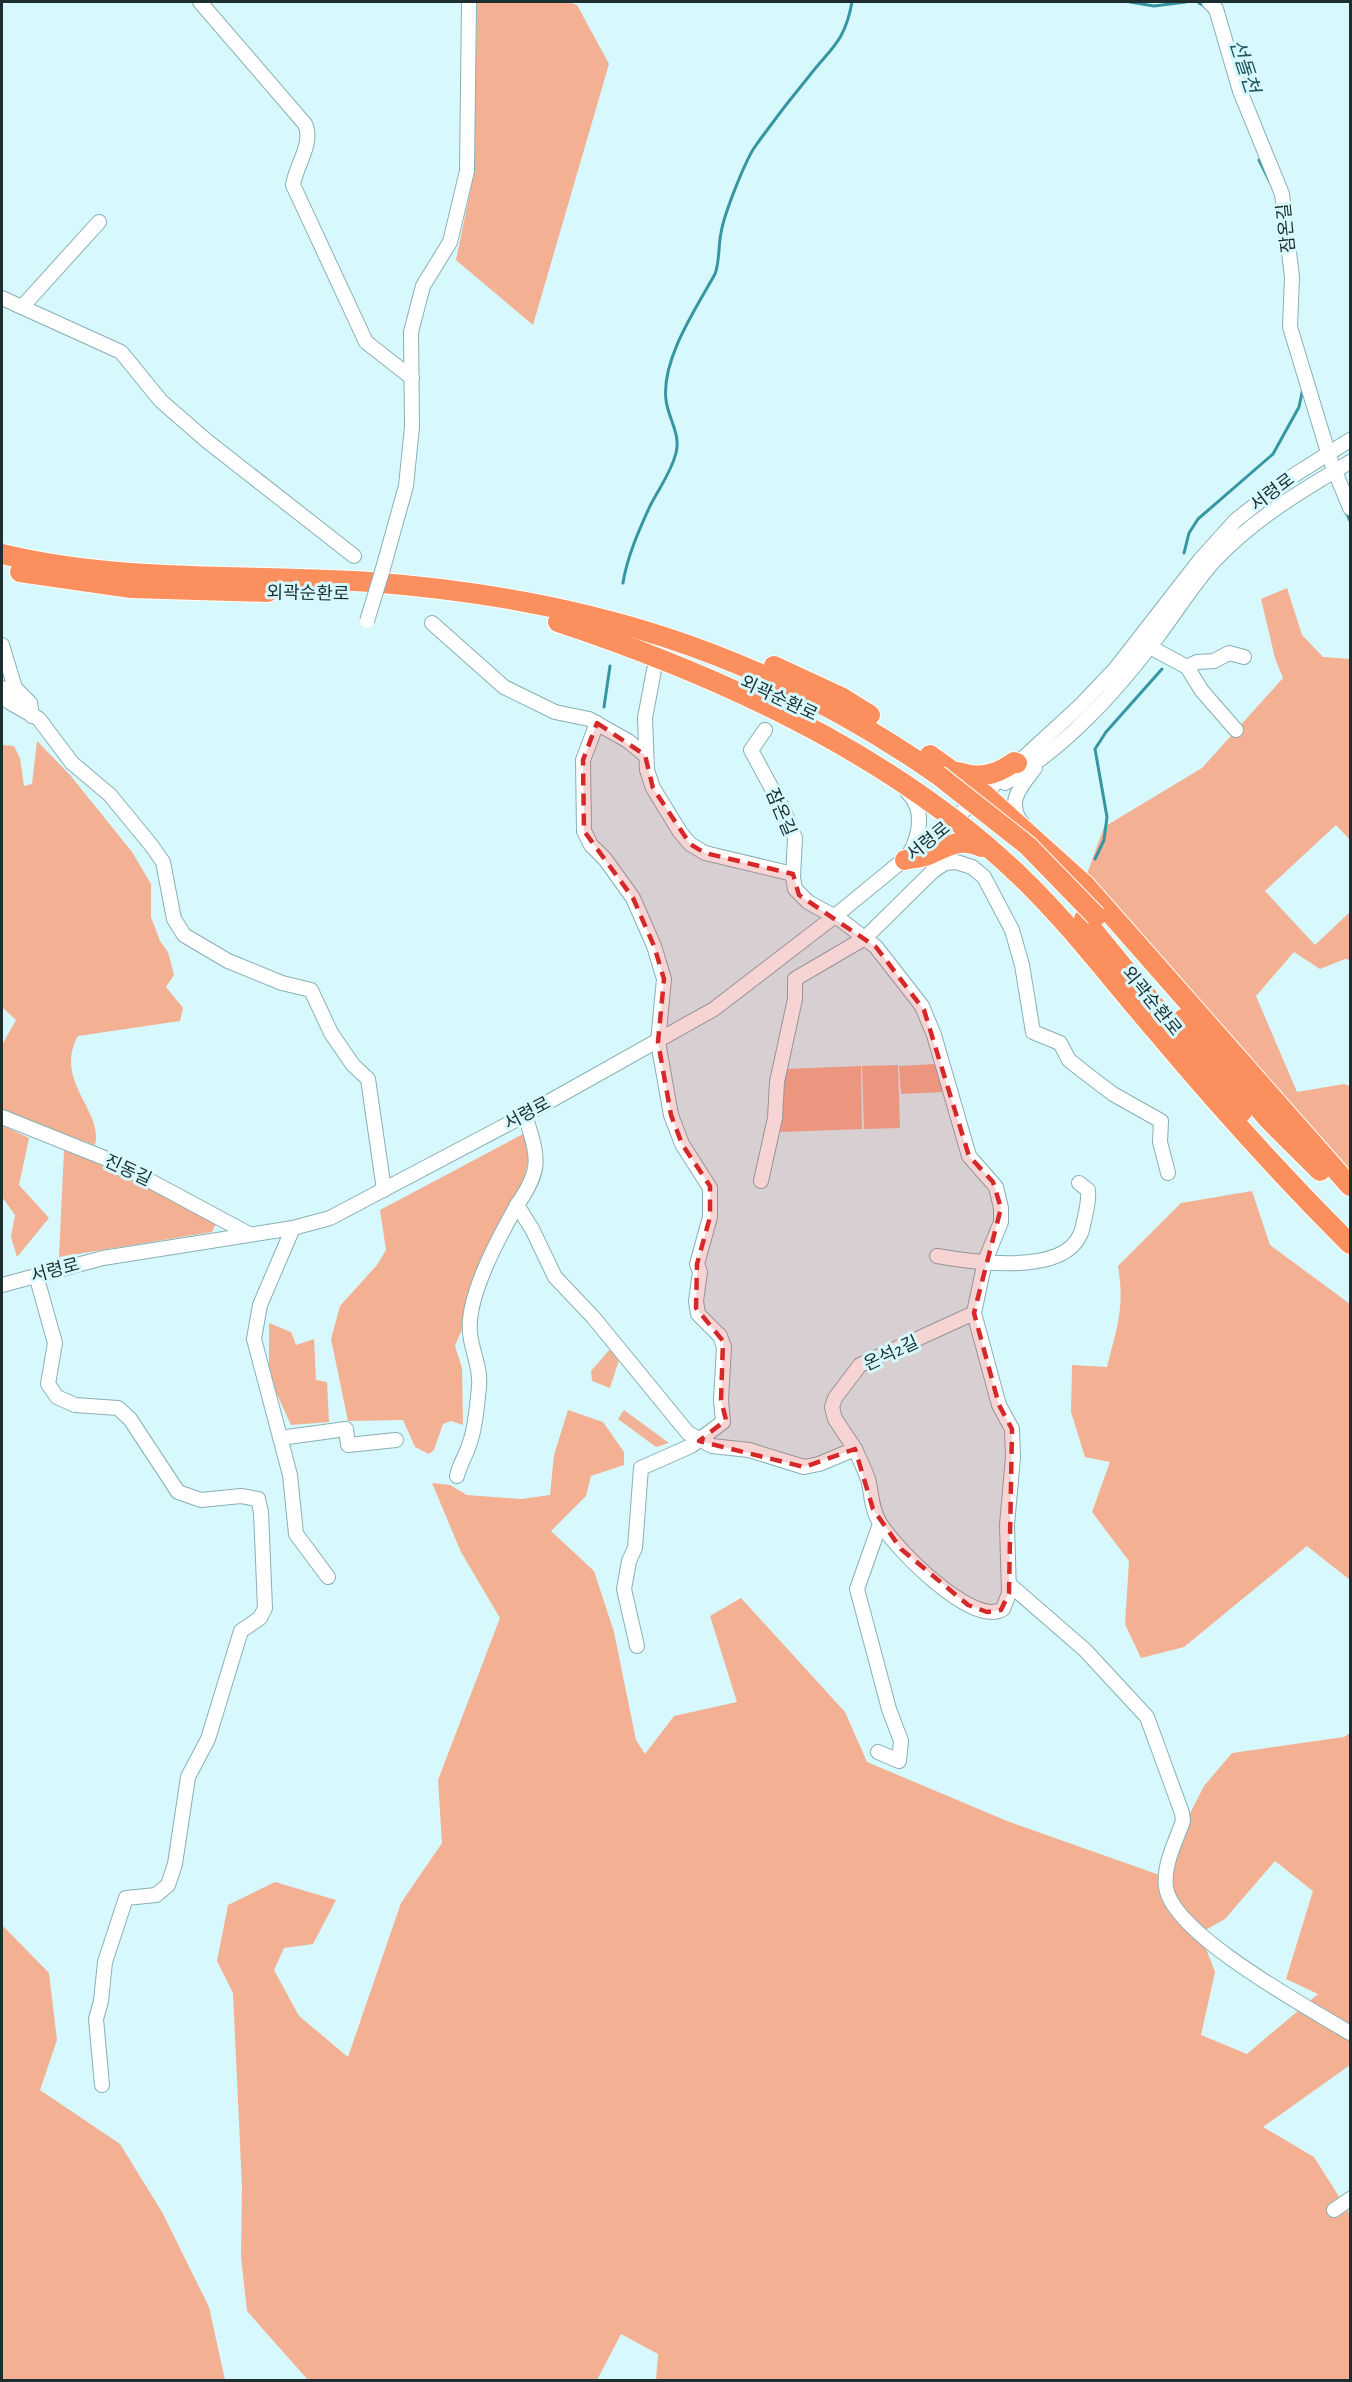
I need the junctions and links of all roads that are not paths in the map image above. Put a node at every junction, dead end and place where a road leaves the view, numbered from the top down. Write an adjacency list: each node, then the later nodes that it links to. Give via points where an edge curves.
1 (200, 2): 7 (street, via 305,124 309,140 295,169 293,185 366,342)
2 (469, 2): 7 (street, via 467,171 450,242 423,286 411,332)
3 (1209, 2): 9 (street, 잠온길, via 1216,9 1240,91 1282,194 1292,277 1290,327)
4 (99, 222): 6 (street)
5 (2, 298): 6 (street)
6 (22, 307): 14 (street, via 121,352 161,401)
7 (412, 378): 16 (street, bridge, via 406,486)
8 (1350, 440): 9 (street, 서령로)
9 (1331, 462): 10 (street, 서령로); 11 (street, 서령로); 12 (street, 서령로); 13 (street, 잠온길)
10 (1350, 462)
11 (1288, 479): 12 (street); 30 (street, 서령로, via 1219,537 1116,668)
12 (1297, 492): 20 (street, 서령로, via 1262,516 1215,561)
13 (1350, 508)
14 (354, 556)
15 (4, 562): 17 (highway, 외곽순환로, via 88,584 402,596); 32 (highway, 외곽순환로, via 408,586 607,618 715,654 781,682 863,725)
16 (367, 621)
17 (558, 622): 32 (highway, 외곽순환로, via 660,649 775,694); 33 (highway, via 654,655 717,682 817,732)
18 (432, 624): 26 (street, via 504,687 555,712)
19 (2, 645): 25 (street, via 15,688 30,703)
20 (1150, 647): 22 (street); 31 (street, 서령로, via 1094,711)
21 (1244, 657): 22 (street, via 1228,653 1214,661)
22 (1186, 667): 28 (street)
23 (654, 670): 29 (street, via 645,718)
24 (2, 688): 25 (street, via 9,702)
25 (32, 716): 50 (street, via 39,719 72,763 110,795 163,862 174,919 184,935 228,961 311,990 331,1033 368,1079)
26 (597, 723): 29 (street); 43 (street, via 583,760 584,831 633,897 654,946 664,979)
27 (765, 730): 39 (street, 잠온길, via 751,750 795,838)
28 (1236, 730)
29 (645, 755): 39 (street, via 653,788 690,844 705,853)
30 (1022, 758): 31 (street); 32 (highway, via 983,776); 34 (street, 서령로)
31 (1038, 764): 34 (street, 서령로); 36 (street, via 1014,801 1015,813)
32 (939, 776): 34 (highway); 41 (highway, 외곽순환로, bridge, via 1028,846)
33 (909, 789): 35 (highway); 38 (street, via 917,807 919,826)
34 (984, 794): 35 (street, 서령로); 36 (highway)
35 (953, 821): 37 (highway); 38 (street, 서령로)
36 (1025, 829): 49 (highway, via 1086,886)
37 (988, 849): 38 (highway, via 961,841 927,856); 56 (highway, via 1087,947 1223,1110)
38 (905, 860): 40 (street, 서령로)
39 (793, 874): 40 (street, 잠온길, via 799,895)
40 (835, 916): 42 (street); 43 (street, 서령로, via 746,986)
41 (1090, 917): 51 (highway, 외곽순환로, via 1268,1119); 55 (highway, 외곽순환로, via 1234,1103)
42 (866, 938): 46 (street, via 939,866 956,862 977,871 1012,930 1022,965 1032,1031 1060,1043 1070,1060 1084,1072 1161,1121); 47 (street, via 795,979 795,999 777,1082 775,1118); 58 (street, via 900,974 922,1006 969,1156 996,1187 1002,1215)
43 (658, 1042): 44 (street, 서령로); 64 (street, via 670,1115 681,1144 710,1186 710,1217 697,1264 700,1272 696,1308 723,1341 721,1400 725,1419)
44 (525, 1114): 50 (street, 서령로); 52 (street, via 536,1169)
45 (2, 1117): 54 (street, 진동길, via 117,1163)
46 (1168, 1173)
47 (761, 1181)
48 (1079, 1183): 58 (street, via 1088,1190 1087,1210 1080,1236 1066,1250 1040,1261)
49 (1350, 1186)
50 (384, 1190): 53 (street, 서령로, via 330,1218)
51 (1350, 1199)
52 (517, 1206): 64 (street, via 555,1277); 66 (street, via 490,1254 471,1313 470,1333 480,1368 479,1388 471,1441)
53 (292, 1228): 54 (street, 서령로); 62 (street, via 260,1305 254,1331)
54 (249, 1234): 59 (street, 서령로, via 103,1258)
55 (1350, 1237)
56 (1350, 1244)
57 (936, 1256): 58 (street)
58 (985, 1261): 61 (street)
59 (36, 1275): 60 (street, 서령로); 73 (street, via 55,1343 48,1384 57,1397 75,1405 118,1408 130,1419 178,1492 201,1500 241,1496 258,1499 261,1512 264,1608 260,1618 241,1631 208,1739 188,1777 176,1864 168,1885 156,1895 126,1898 105,1962 96,2019)
60 (2, 1285)
61 (974, 1313): 65 (street, 온석2길, via 860,1365 832,1407 835,1419); 69 (street, via 999,1405 1012,1429 1007,1525)
62 (280, 1438): 63 (street, via 346,1429 348,1445); 68 (street, via 290,1475 296,1534)
63 (396, 1440)
64 (699, 1441): 65 (street, via 804,1467); 70 (street, via 641,1468 634,1548 624,1589)
65 (855, 1449): 67 (street)
66 (457, 1476)
67 (880, 1524): 69 (street, via 928,1576 973,1607 987,1612 1001,1610 1008,1601); 71 (street, via 857,1589 901,1741 899,1761)
68 (328, 1577)
69 (1009, 1584): 72 (street, via 1085,1650 1147,1717 1182,1813 1166,1875 1173,1907 1218,1948)
70 (637, 1646)
71 (878, 1752)
72 (1350, 2033)
73 (102, 2085)
74 (1350, 2199): 75 (street)
75 (1334, 2210)

